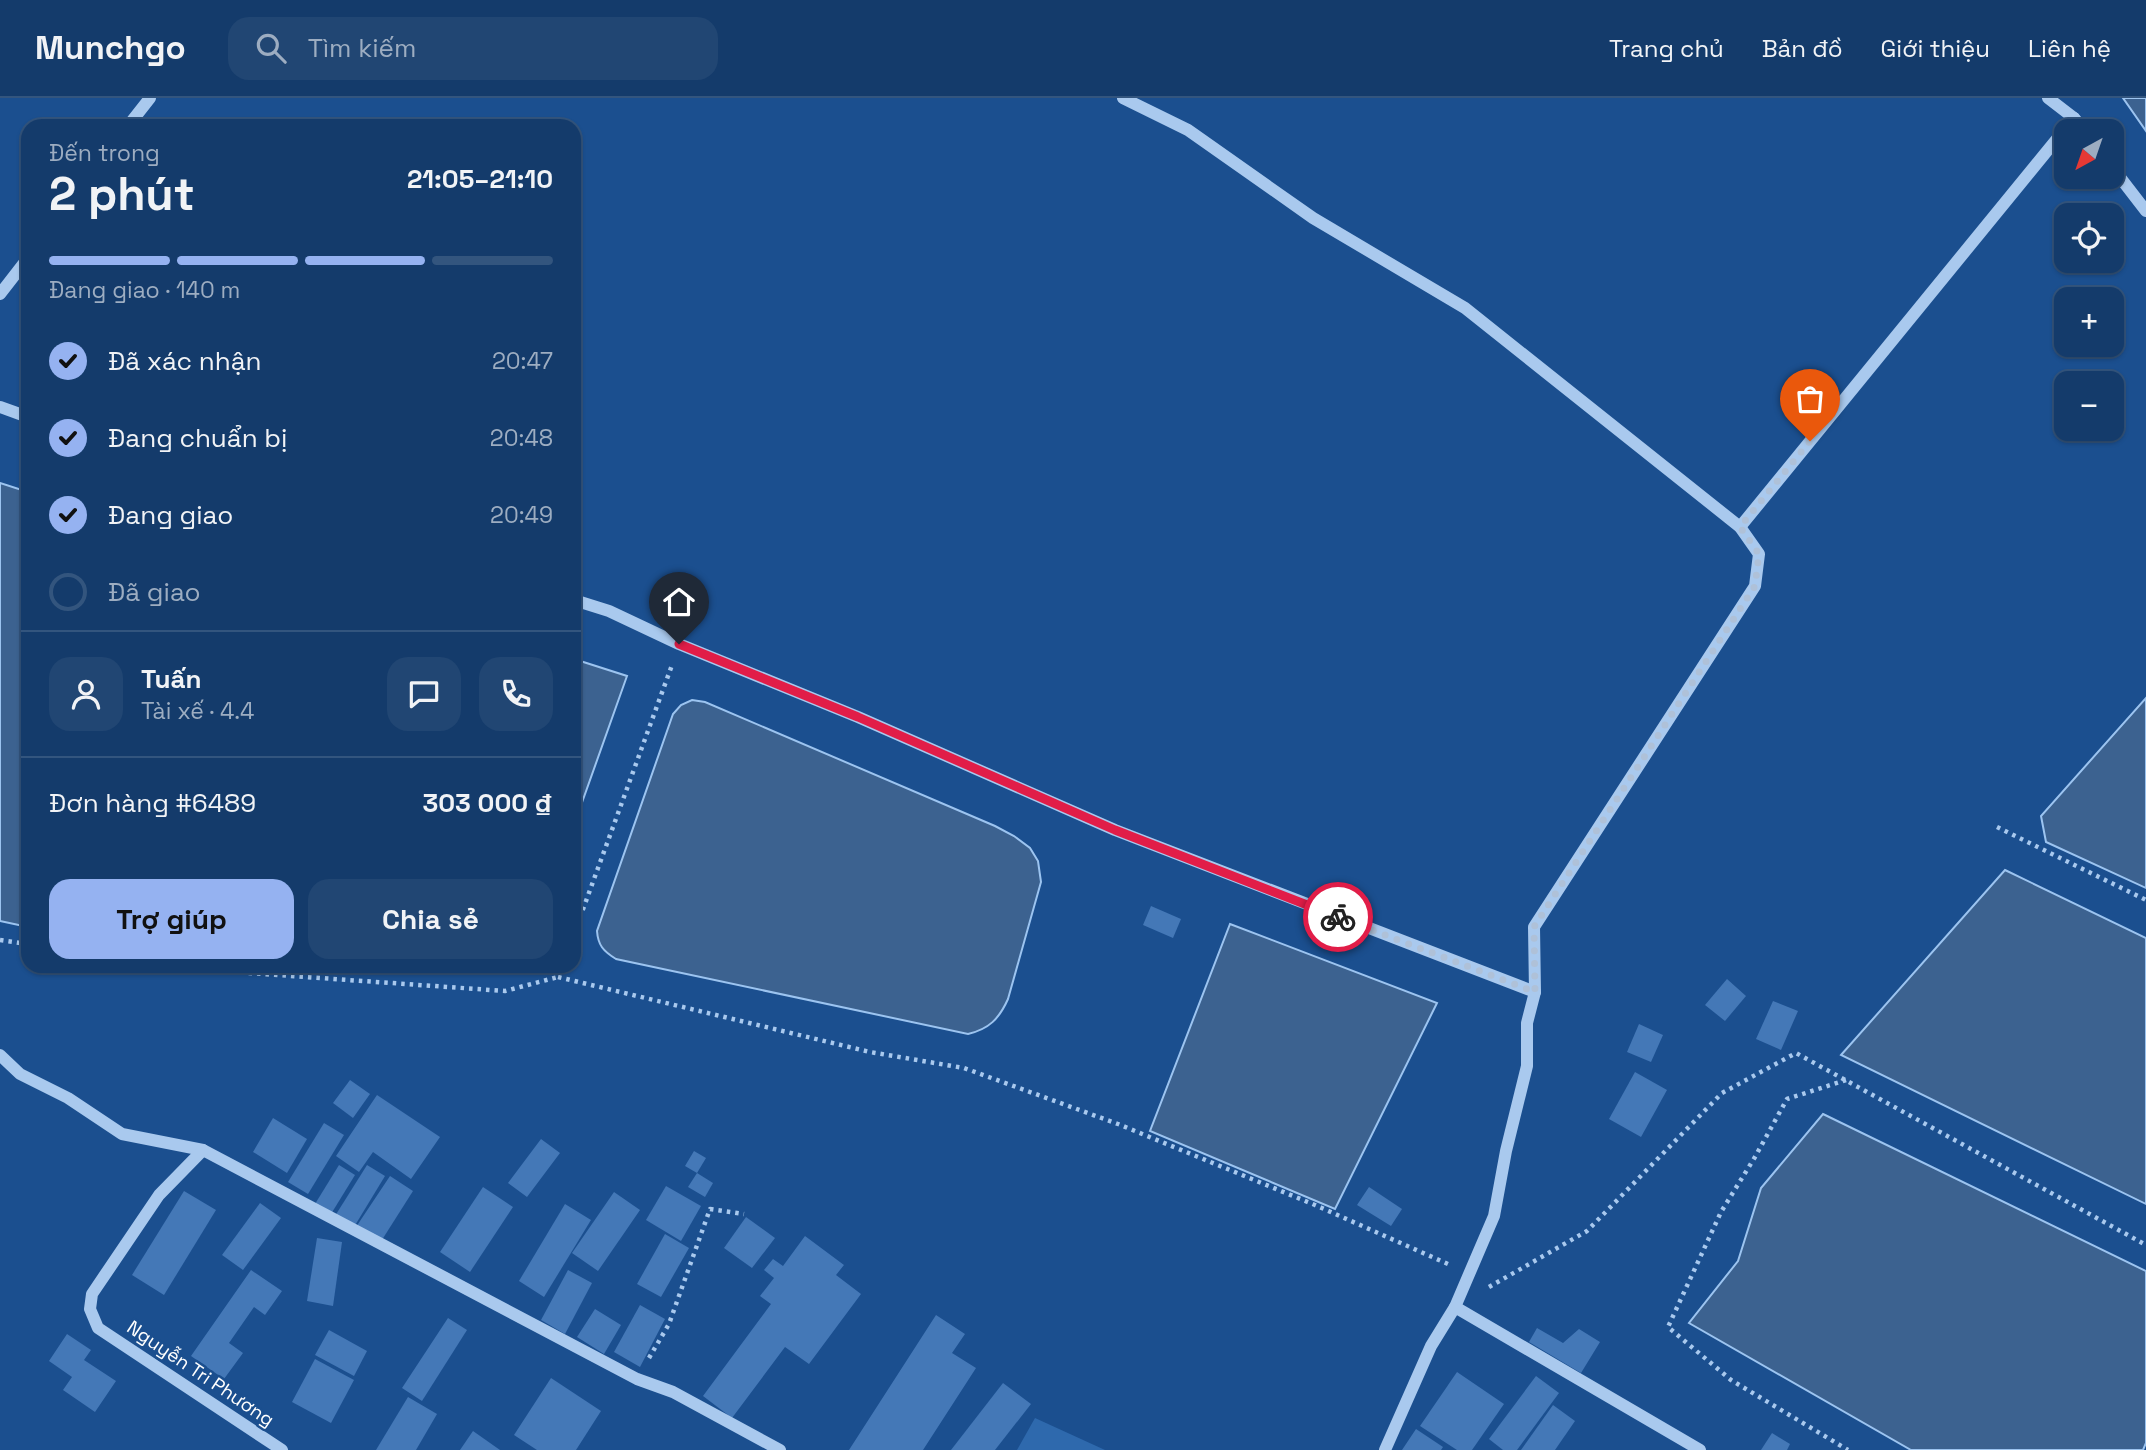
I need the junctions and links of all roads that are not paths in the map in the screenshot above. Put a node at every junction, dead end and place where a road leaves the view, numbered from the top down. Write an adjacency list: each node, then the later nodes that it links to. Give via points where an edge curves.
1 (150, 98): 5 (street)
2 (1123, 98): 12 (street, via 1188,131 1313,218 1465,308)
3 (2048, 98): 4 (street)
4 (2074, 118): 12 (street)
5 (134, 119)
6 (2124, 183): 7 (street)
7 (2146, 211)
8 (21, 267): 9 (street)
9 (0, 294)
10 (0, 407): 11 (street)
11 (21, 414)
12 (1740, 527): 14 (street, via 1759,554 1755,586 1534,927)
13 (581, 602): 14 (street, via 1115,830)
14 (1535, 992): 17 (street, via 1527,1023 1527,1066 1494,1216)
15 (0, 1055): 16 (street, via 20,1074 68,1098 122,1134)
16 (202, 1150): 18 (street, Nguyễn Tri Phương, via 159,1195 92,1294 90,1309 98,1328); 19 (street)
17 (1455, 1307): 20 (street, via 1431,1346); 21 (street)
18 (282, 1450)
19 (780, 1450)
20 (1385, 1450)
21 (1700, 1450)

